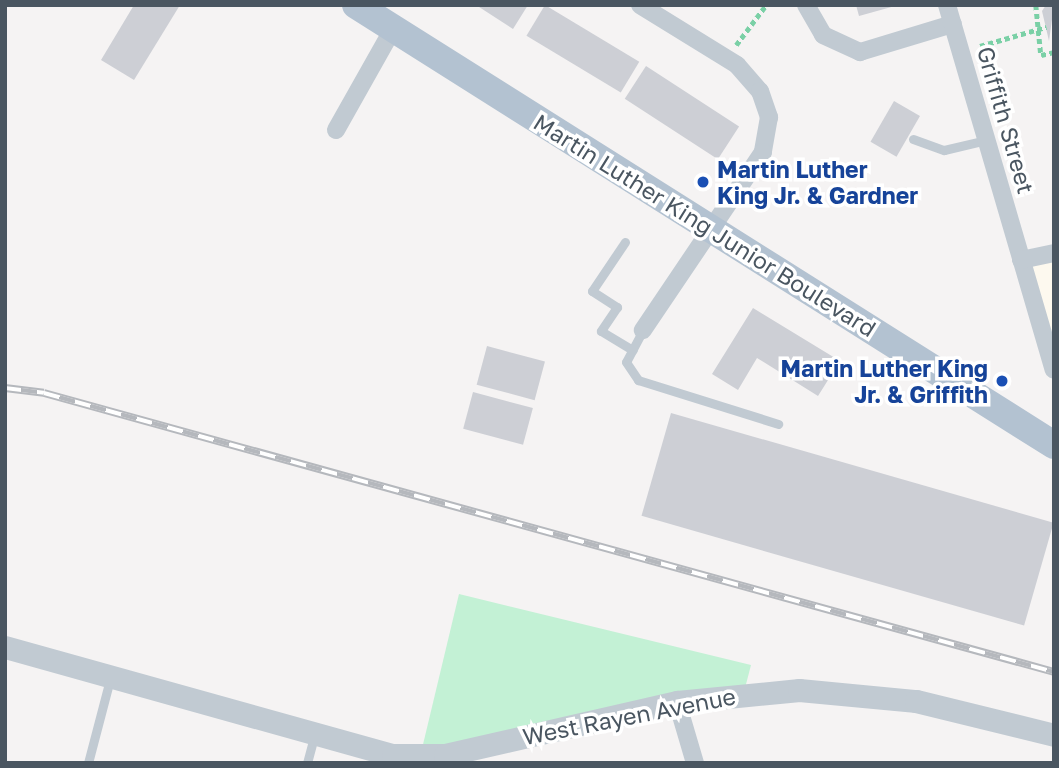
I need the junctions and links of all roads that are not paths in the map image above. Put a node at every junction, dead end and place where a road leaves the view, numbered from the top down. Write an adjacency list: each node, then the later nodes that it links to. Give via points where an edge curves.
1 (356, 5): 6 (main road, Martin Luther King Junior Boulevard)
2 (640, 5): 10 (street, via 737,65 765,102 763,152)
3 (806, 5): 5 (street, via 823,34 860,52)
4 (947, 5): 5 (street, Griffith Street)
5 (953, 24): 9 (street, Griffith Street)
6 (393, 29): 7 (street); 10 (main road, Martin Luther King Junior Boulevard)
7 (336, 130)
8 (913, 139): 9 (lane, via 944,150)
9 (986, 140): 13 (street, Griffith Street)
10 (707, 226): 14 (street); 18 (main road, Martin Luther King Junior Boulevard)
11 (625, 242): 15 (lane, via 592,291 617,307 601,331)
12 (1054, 253): 13 (street)
13 (1021, 260): 16 (street, Griffith Street)
14 (643, 330): 15 (lane)
15 (633, 350): 17 (lane, via 626,362 638,380)
16 (1054, 370)
17 (778, 424)
18 (1054, 445)
19 (5, 647): 20 (street, West Rayen Avenue)
20 (110, 677): 23 (street, West Rayen Avenue); 26 (lane)
21 (677, 702): 22 (street, West Rayen Avenue, via 744,692 860,692); 25 (street, West Rayen Avenue, via 445,755); 28 (street)
22 (1054, 735)
23 (314, 736): 24 (street, West Rayen Avenue); 27 (lane)
24 (366, 756): 25 (street, West Rayen Avenue)
25 (394, 759)
26 (88, 763)
27 (307, 763)
28 (695, 763)

